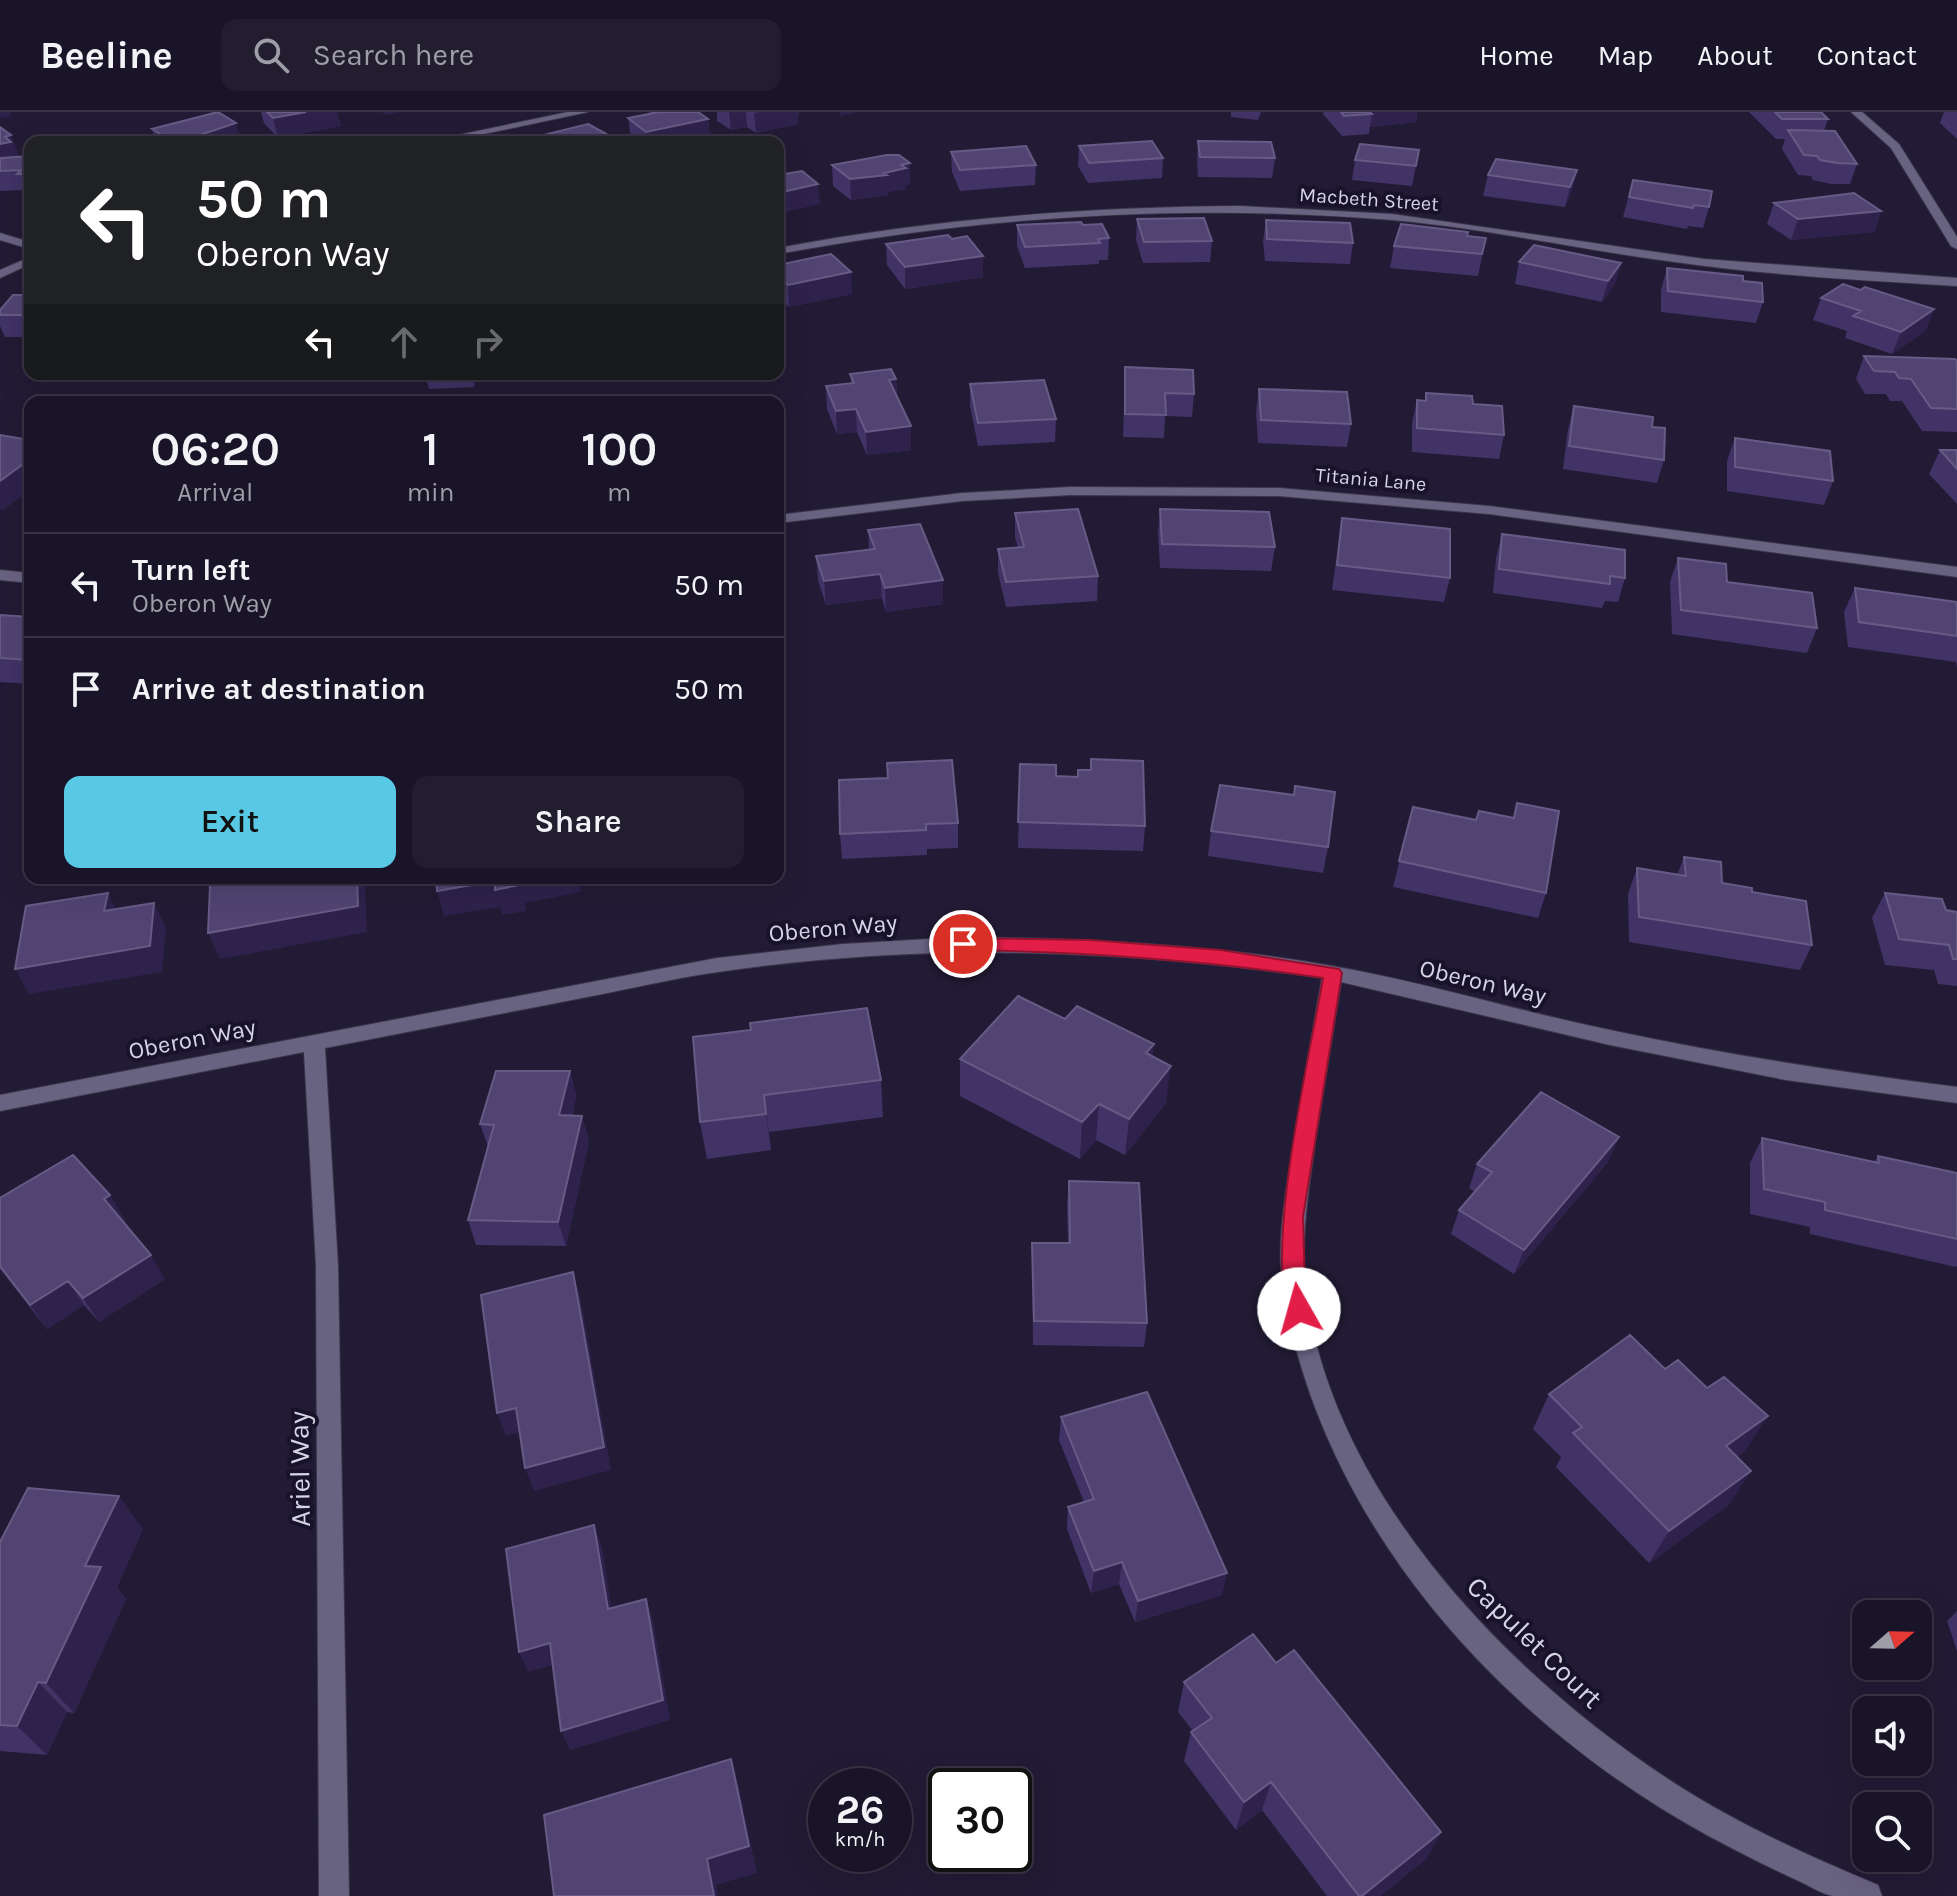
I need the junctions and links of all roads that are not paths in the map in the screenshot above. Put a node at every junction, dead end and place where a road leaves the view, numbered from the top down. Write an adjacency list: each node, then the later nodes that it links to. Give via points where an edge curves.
1 (583, 112): 3 (street)
2 (1856, 112): 6 (street, via 1895,146)
3 (461, 136)
4 (0, 236): 5 (street)
5 (24, 244)
6 (1957, 246)
7 (784, 250): 10 (street, Macbeth Street, via 967,222 1262,211 1430,221 1755,268)
8 (24, 263): 9 (street)
9 (0, 274)
10 (1957, 282)
11 (784, 518): 12 (street, Titania Lane, via 962,497 1070,491 1279,492 1489,510)
12 (1957, 572)
13 (0, 575): 14 (street)
14 (24, 577)
15 (1333, 973): 16 (street, Oberon Way, via 1090,946 963,944 843,951 717,965); 17 (street, Oberon Way, via 1610,1038 1786,1072); 20 (street, Capulet Court, via 1293,1217 1294,1284 1308,1359 1339,1440 1396,1540 1465,1626 1549,1708 1632,1771 1768,1854)
16 (314, 1041): 18 (street, Oberon Way); 19 (street, Ariel Way, via 327,1266)
17 (1957, 1095)
18 (0, 1103)
19 (328, 1895)
20 (1867, 1896)

